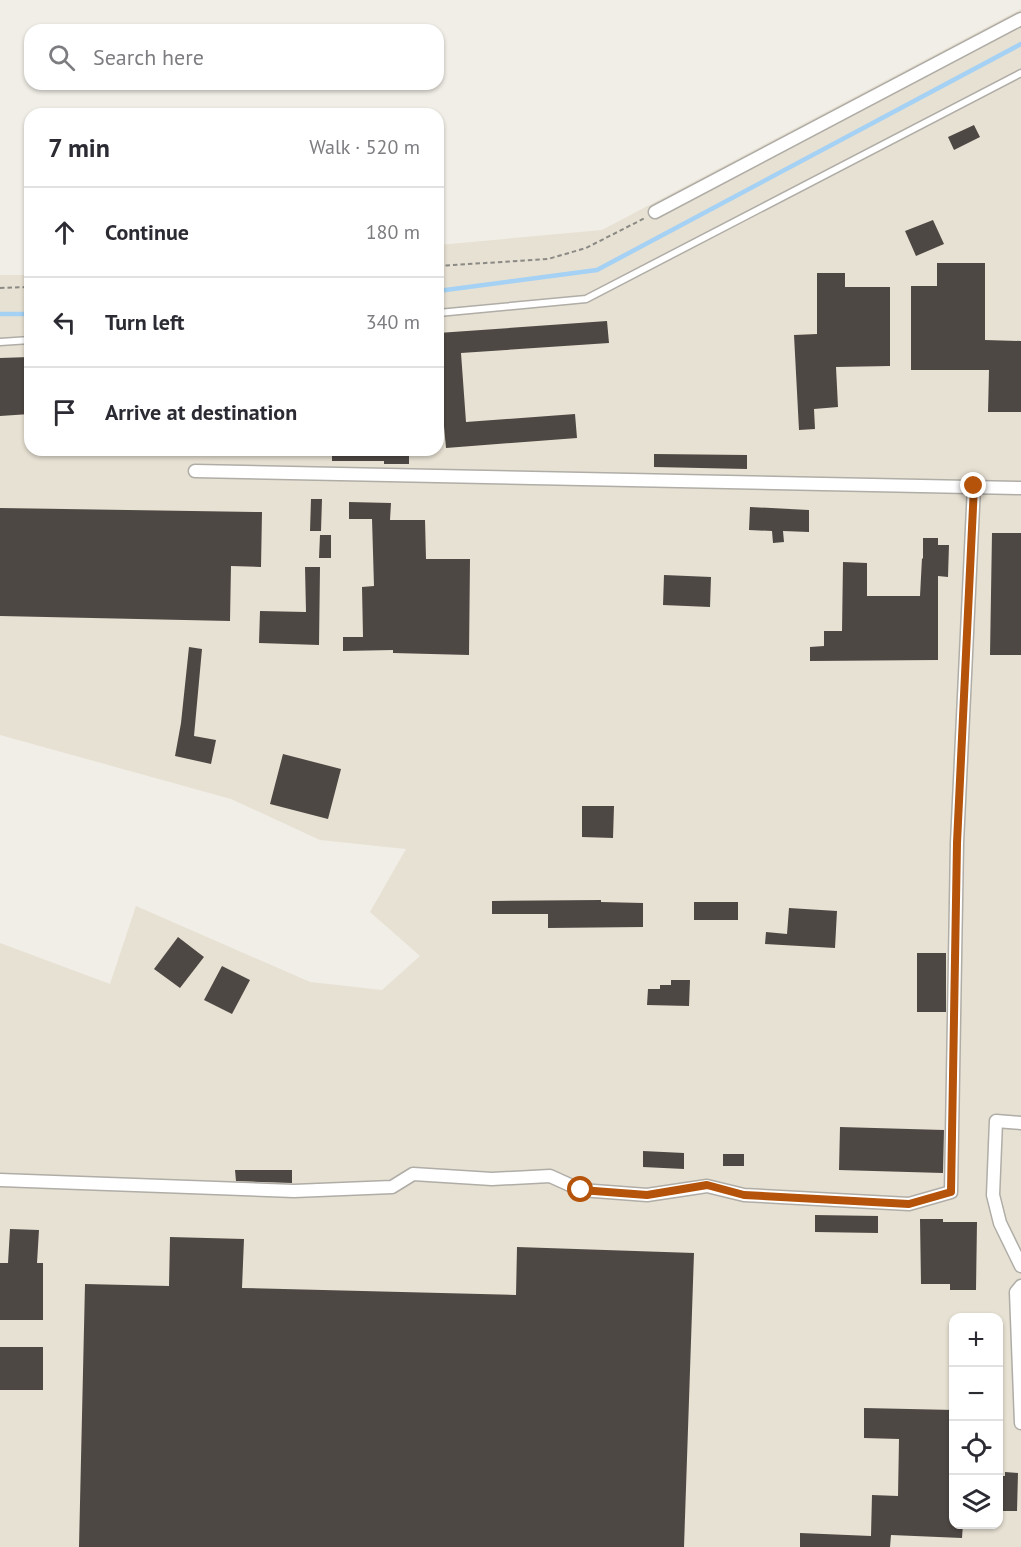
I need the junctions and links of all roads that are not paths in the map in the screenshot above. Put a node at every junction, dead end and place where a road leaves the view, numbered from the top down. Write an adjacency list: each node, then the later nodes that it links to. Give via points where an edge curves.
1 (1021, 19): 3 (street)
2 (1021, 73): 4 (lane, via 586,299)
3 (655, 212)
4 (444, 312)
5 (24, 340): 6 (lane)
6 (0, 342)
7 (195, 471): 8 (street)
8 (974, 486): 9 (street); 11 (street, via 957,843 951,1192 909,1204 744,1195 707,1185 647,1195 581,1190 550,1176 492,1179 413,1174 392,1187 294,1191)
9 (1021, 488)
10 (1021, 1123): 12 (street, via 996,1121 993,1196 1000,1223)
11 (0, 1180)
12 (1020, 1263)
13 (1021, 1286): 14 (street, via 1016,1292)
14 (1021, 1423)

